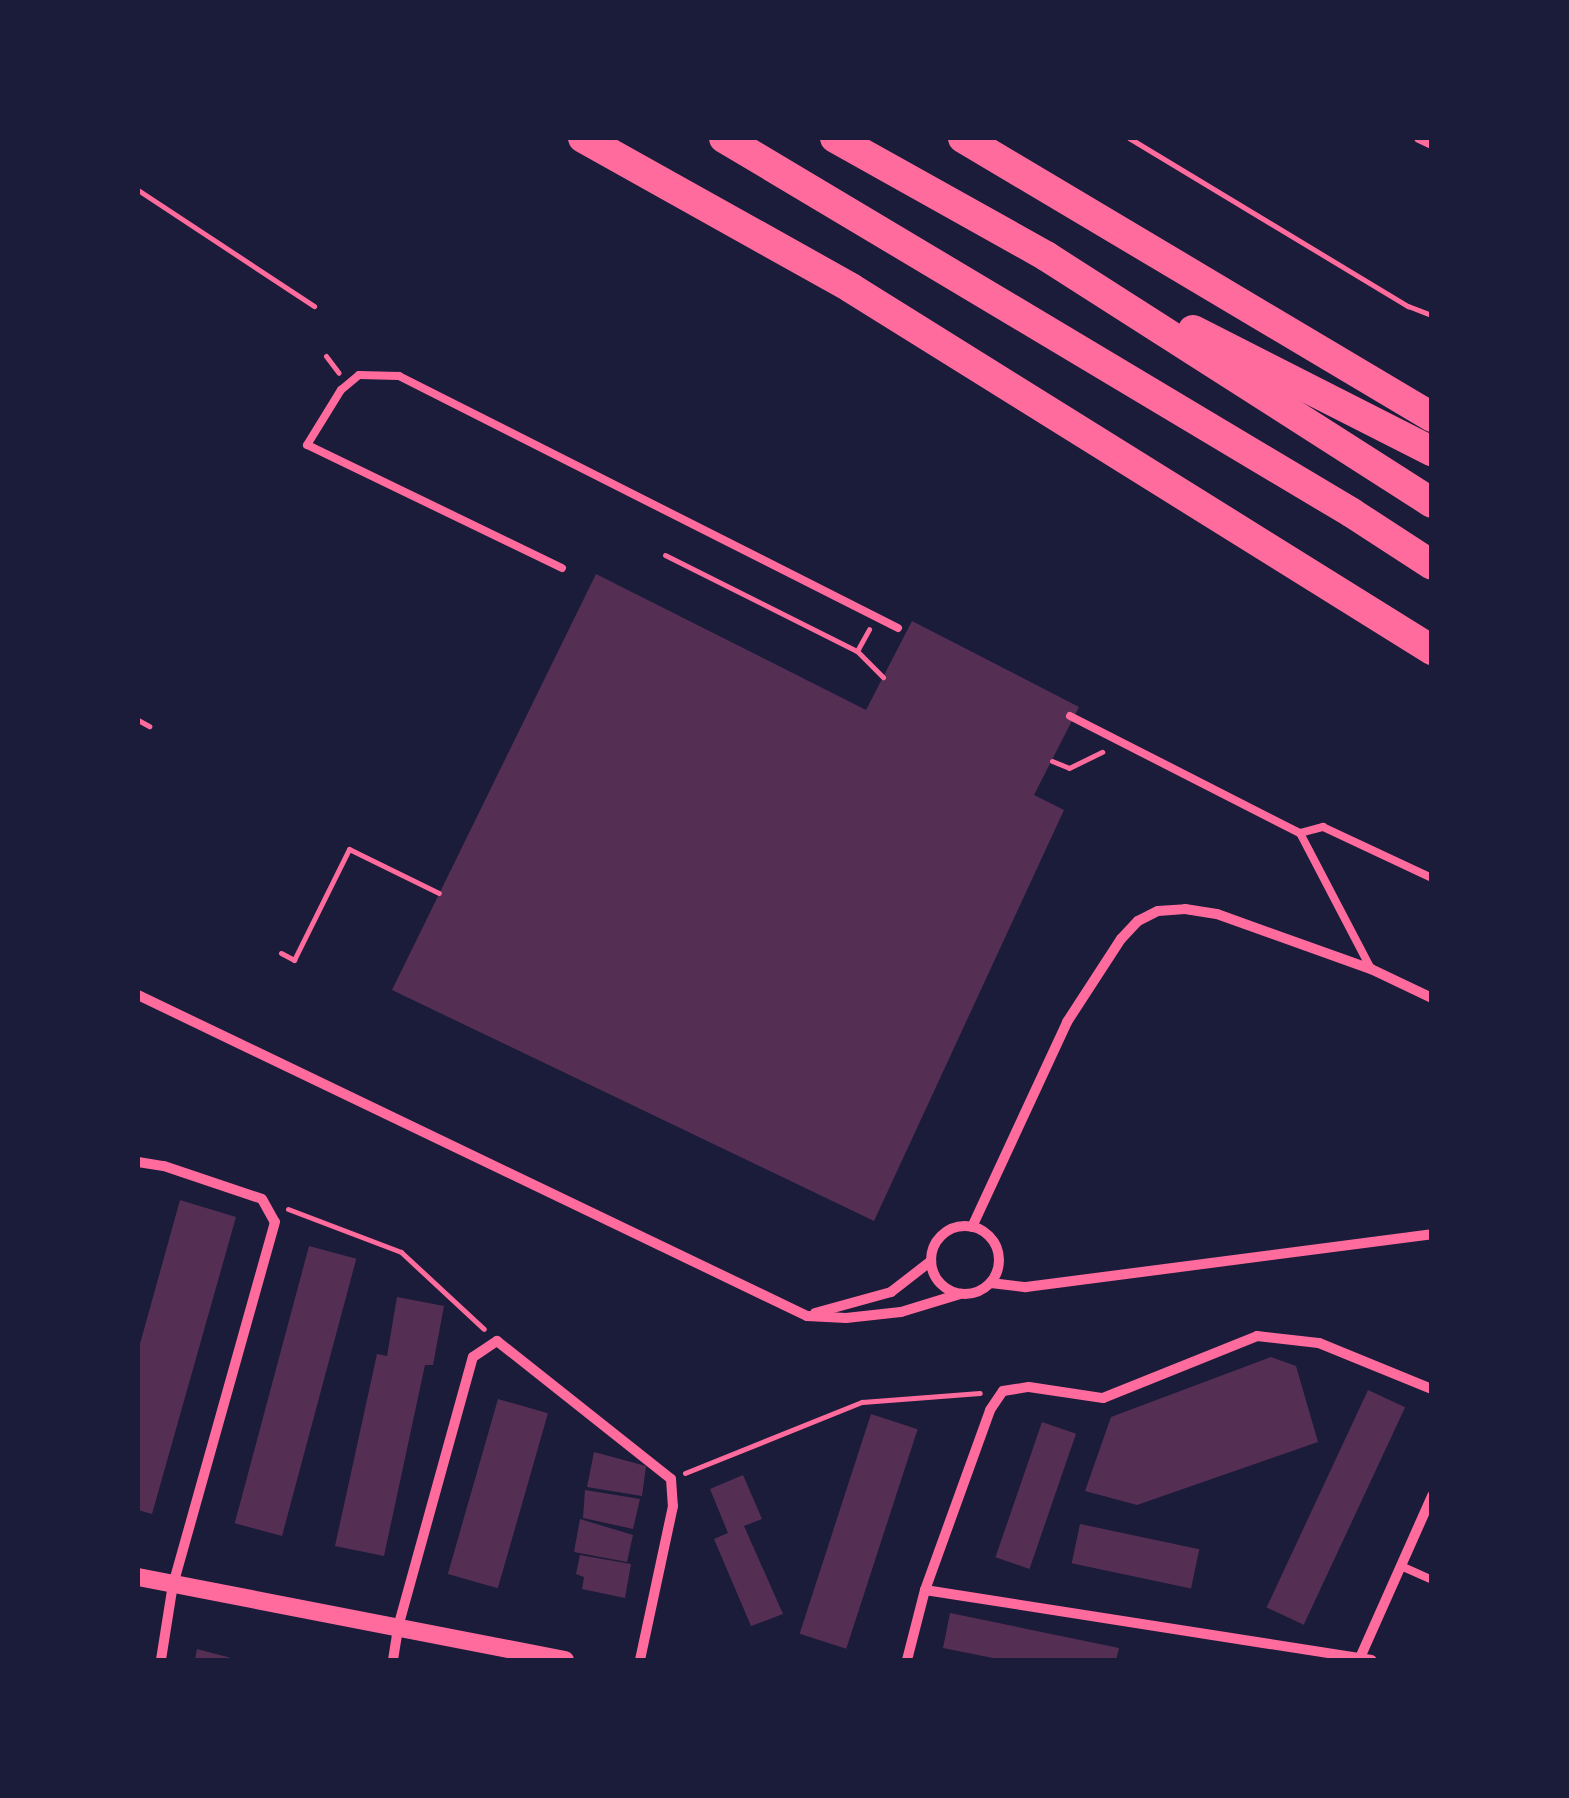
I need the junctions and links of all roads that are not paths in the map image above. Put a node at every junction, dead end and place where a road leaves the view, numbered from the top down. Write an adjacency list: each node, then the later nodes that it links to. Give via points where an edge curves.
1 (584, 138): 14 (highway, via 851,288)
2 (724, 138): 11 (highway)
3 (835, 138): 7 (highway)
4 (963, 138): 8 (highway)
5 (1420, 138): 6 (street)
6 (1432, 144)
7 (1046, 256): 9 (highway); 10 (highway)
8 (1432, 417)
9 (1432, 451)
10 (1432, 503)
11 (1432, 565)
12 (562, 568): 13 (lane, via 307,445 348,382 372,372 399,376)
13 (898, 628)
14 (1432, 650)
15 (1070, 716): 16 (lane)
16 (1300, 833): 17 (lane, via 1323,826); 18 (lane)
17 (1432, 878)
18 (1372, 969): 20 (street); 22 (street, via 1217,914 1158,911 1138,921 1107,956 1067,1022)
19 (138, 995): 27 (street)
20 (1432, 998)
21 (138, 1162): 33 (street, via 262,1200 275,1222)
22 (972, 1227): 24 (street, via 943,1234); 25 (street, via 988,1234 997,1250)
23 (1432, 1234): 25 (street, via 1026,1288)
24 (930, 1261): 26 (street, via 939,1282); 27 (street, via 891,1292)
25 (991, 1282): 26 (street)
26 (960, 1294): 27 (street, via 901,1312)
27 (807, 1316)
28 (1432, 1390): 34 (street, via 1319,1344 1257,1336 1103,1398 1030,1387 1003,1392 990,1410)
29 (1432, 1496): 30 (street)
30 (1401, 1566): 32 (lane); 41 (street)
31 (138, 1577): 33 (street)
32 (1432, 1580)
33 (173, 1584): 35 (street); 36 (street)
34 (925, 1590): 40 (street); 41 (street)
35 (398, 1627): 37 (street); 38 (street); 39 (street, via 473,1357 498,1342 671,1479 673,1506)
36 (162, 1660)
37 (393, 1660)
38 (565, 1660)
39 (640, 1660)
40 (907, 1660)
41 (1364, 1660)

